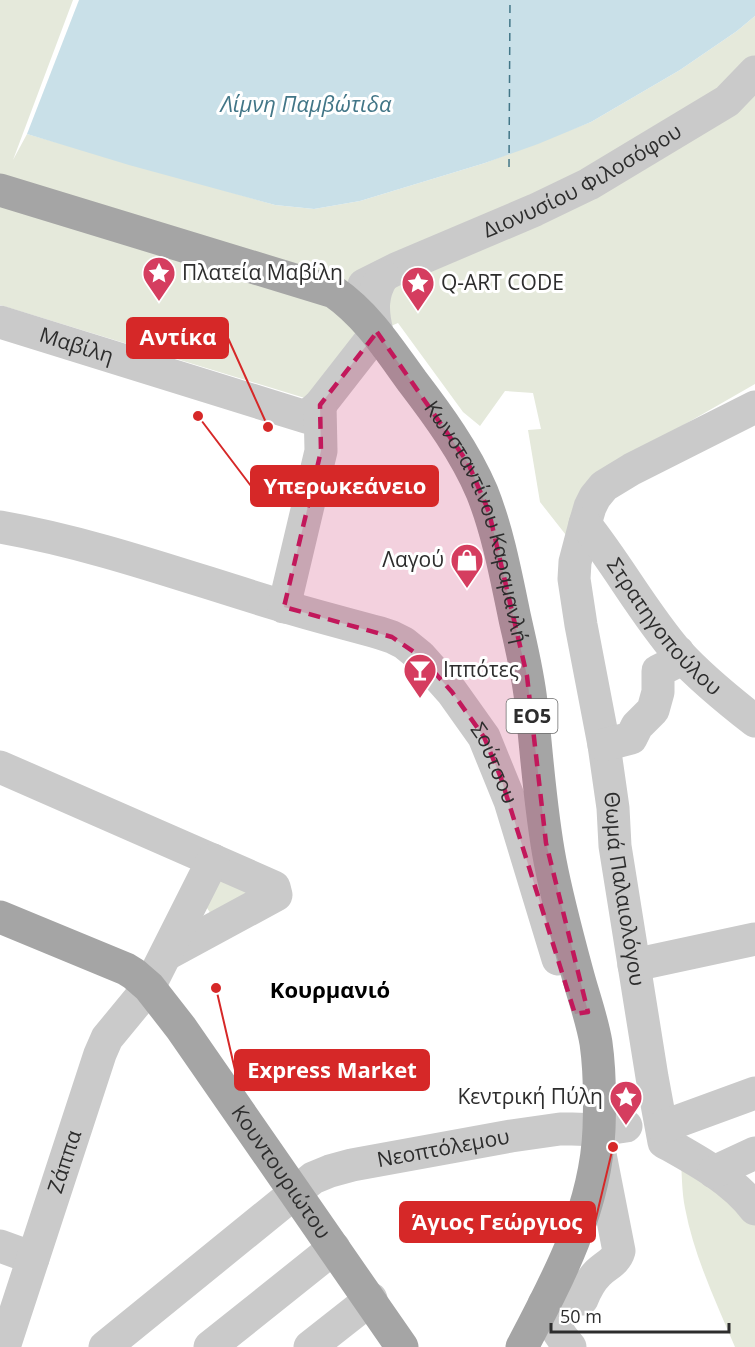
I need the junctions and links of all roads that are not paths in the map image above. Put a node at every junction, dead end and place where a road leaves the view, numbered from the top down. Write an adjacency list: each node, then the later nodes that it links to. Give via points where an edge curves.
1 (755, 72): 3 (street, Διονυσίου Φιλοσόφου, via 727,100 589,184)
2 (0, 190): 4 (main road, Κωνσταντίνου Καραμανλή / ΕΟ5)
3 (390, 273): 4 (street, Διονυσίου Φιλοσόφου, via 358,287); 6 (street, via 377,285 373,301)
4 (333, 292): 6 (main road, Κωνσταντίνου Καραμανλή / ΕΟ5)
5 (0, 321): 7 (street, Μαβίλη, via 306,417)
6 (377, 332): 7 (street); 22 (main road, Κωνσταντίνου Καραμανλή / ΕΟ5, via 464,456 489,512 527,676 542,818 553,879)
7 (320, 405): 11 (street, via 321,452)
8 (755, 408): 9 (street, Θωμά Παλαιολόγου, via 632,468 604,486 595,497)
9 (585, 524): 12 (street, Στρατηγοπούλου); 14 (street, Θωμά Παλαιολόγου, via 574,579)
10 (0, 527): 11 (street, Σούτσου, via 109,552)
11 (284, 607): 22 (street, Σούτσου, via 404,643 458,701 484,737 510,801 575,1014)
12 (678, 652): 13 (street, Στρατηγοπούλου, via 704,680); 14 (street, via 674,663 658,671 653,710 631,738)
13 (755, 721)
14 (603, 745): 20 (street, Θωμά Παλαιολόγου)
15 (0, 767): 16 (street)
16 (213, 860): 19 (street, Ζάππα); 19 (street, via 274,887 276,895)
17 (0, 917): 21 (main road, Κουντουριώτου, via 126,969)
18 (755, 939): 20 (street)
19 (166, 954): 21 (street, Ζάππα)
20 (634, 965): 24 (street, Θωμά Παλαιολόγου)
21 (149, 987): 28 (main road, Κουντουριώτου); 32 (street, Ζάππα, via 107,1038 100,1054)
22 (588, 1012): 25 (main road, Κωνσταντίνου Καραμανλή / ΕΟ5)
23 (755, 1093): 24 (street)
24 (662, 1127): 27 (street, Θωμά Παλαιολόγου, via 664,1142)
25 (608, 1133): 28 (street, Νεοπτόλεμου, via 560,1129 352,1164 313,1178); 33 (main road, ΕΟ5, via 570,1250); 33 (street, via 617,1259 600,1270 582,1299)
26 (755, 1153): 27 (street)
27 (714, 1172): 29 (street, Θωμά Παλαιολόγου)
28 (296, 1193): 31 (main road, Κουντουριώτου); 36 (street, Νεοπτόλεμου)
29 (755, 1209)
30 (0, 1246): 32 (street)
31 (334, 1248): 34 (main road, Κουντουριώτου); 37 (street)
32 (33, 1258): 35 (street, Ζάππα)
33 (549, 1295): 40 (main road, ΕΟ5); 41 (street, via 556,1330)
34 (370, 1299): 38 (street); 39 (main road, Κουντουριώτου)
35 (4, 1347)
36 (105, 1347)
37 (210, 1347)
38 (310, 1347)
39 (402, 1347)
40 (522, 1347)
41 (570, 1347)

